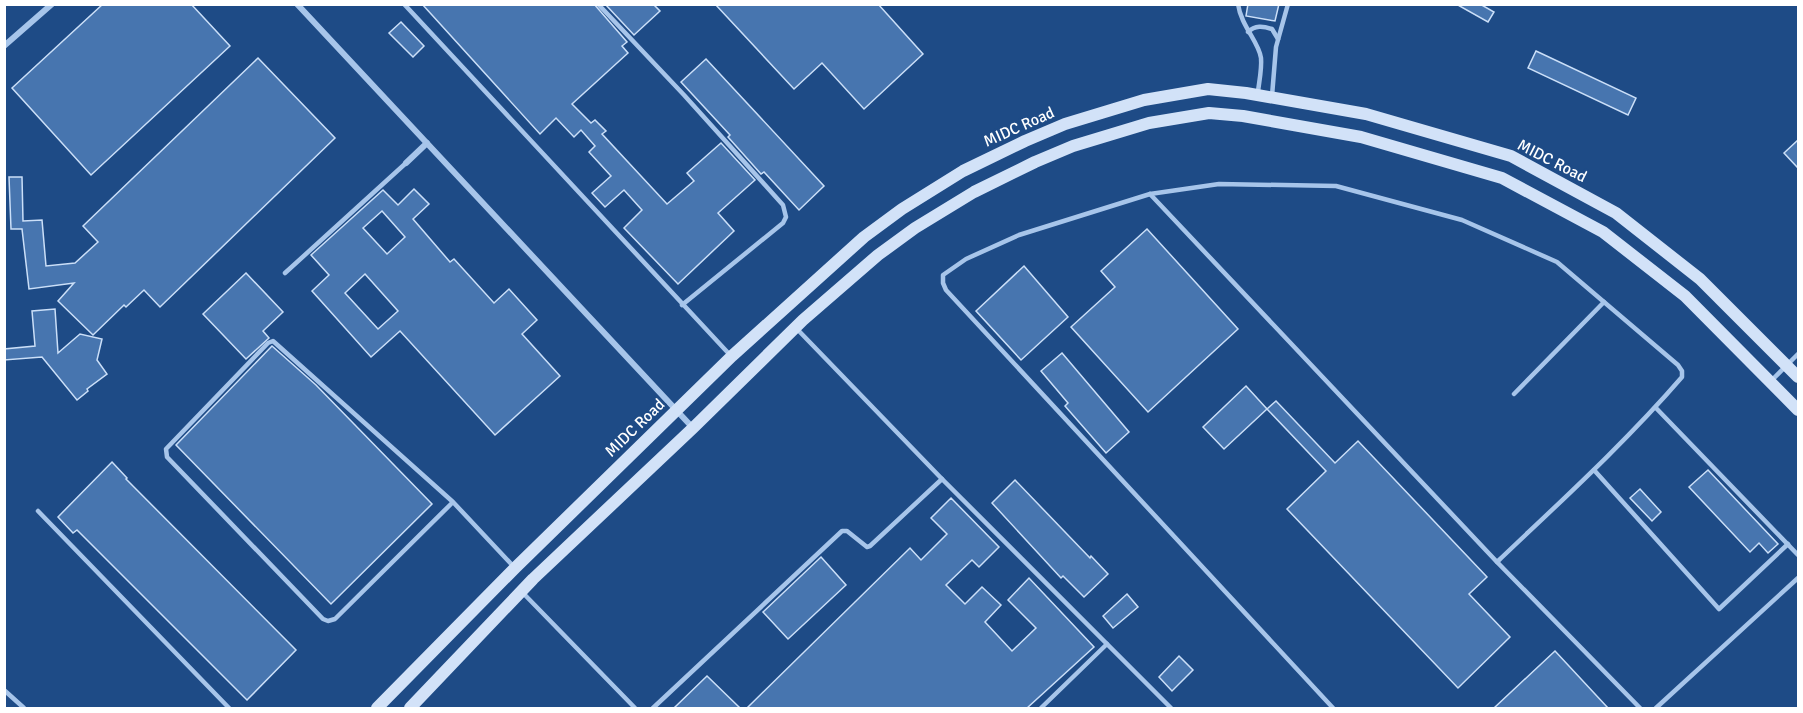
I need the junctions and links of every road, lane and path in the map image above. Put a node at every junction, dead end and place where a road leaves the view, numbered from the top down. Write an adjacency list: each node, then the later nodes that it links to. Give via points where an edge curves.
1 (52, 4): 9 (street)
2 (297, 4): 12 (street)
3 (404, 4): 17 (lane)
4 (598, 4): 17 (lane, via 783,205 783,223)
5 (1238, 4): 7 (lane)
6 (1288, 4): 8 (lane)
7 (1248, 32): 8 (lane, via 1253,27 1272,28); 10 (lane, via 1261,58)
8 (1278, 39): 11 (lane)
9 (4, 46)
10 (1258, 95): 11 (main road, MIDC Road); 20 (main road, MIDC Road, via 1208,89 1143,100 1065,124 963,171 902,208 864,237)
11 (1272, 98): 21 (main road, MIDC Road, via 1366,114 1511,156 1616,213 1700,279)
12 (428, 143): 13 (street); 27 (street)
13 (406, 163): 15 (lane)
14 (1150, 194): 16 (lane, via 1219,184 1336,186 1462,220 1557,262); 35 (lane); 49 (lane, via 1018,235 966,259 943,275 942,283)
15 (285, 273)
16 (1604, 302): 24 (lane); 25 (lane, via 1682,371 1682,377)
17 (682, 305): 20 (lane)
18 (795, 327): 23 (main road, via 878,255 974,192 1073,146 1149,123 1209,113 1361,137 1502,178 1603,232 1685,296); 28 (main road); 30 (lane)
19 (1798, 354): 21 (lane)
20 (732, 356): 27 (main road, MIDC Road)
21 (1787, 365): 22 (main road, MIDC Road); 23 (lane)
22 (1798, 377)
23 (1771, 381): 26 (main road)
24 (1514, 394)
25 (1656, 408): 29 (lane); 33 (lane)
26 (1798, 410)
27 (677, 411): 28 (street); 36 (main road, MIDC Road)
28 (693, 428): 38 (main road)
29 (1594, 470): 33 (lane, via 1719,609); 35 (lane)
30 (942, 478): 39 (lane); 46 (lane, via 867,548 842,531)
31 (453, 502): 31 (lane, via 328,621 167,457 166,450 273,341); 36 (lane)
32 (38, 511): 42 (lane)
33 (1788, 544): 34 (lane)
34 (1798, 555)
35 (1497, 562): 50 (lane)
36 (515, 567): 43 (main road, MIDC Road)
37 (1798, 578): 51 (lane)
38 (521, 591): 44 (main road); 45 (lane)
39 (1107, 644): 47 (lane); 48 (lane)
40 (4, 690): 41 (lane)
41 (24, 708)
42 (229, 708)
43 (377, 708)
44 (410, 708)
45 (635, 708)
46 (653, 708)
47 (1041, 708)
48 (1171, 708)
49 (1333, 708)
50 (1640, 708)
51 (1656, 708)

